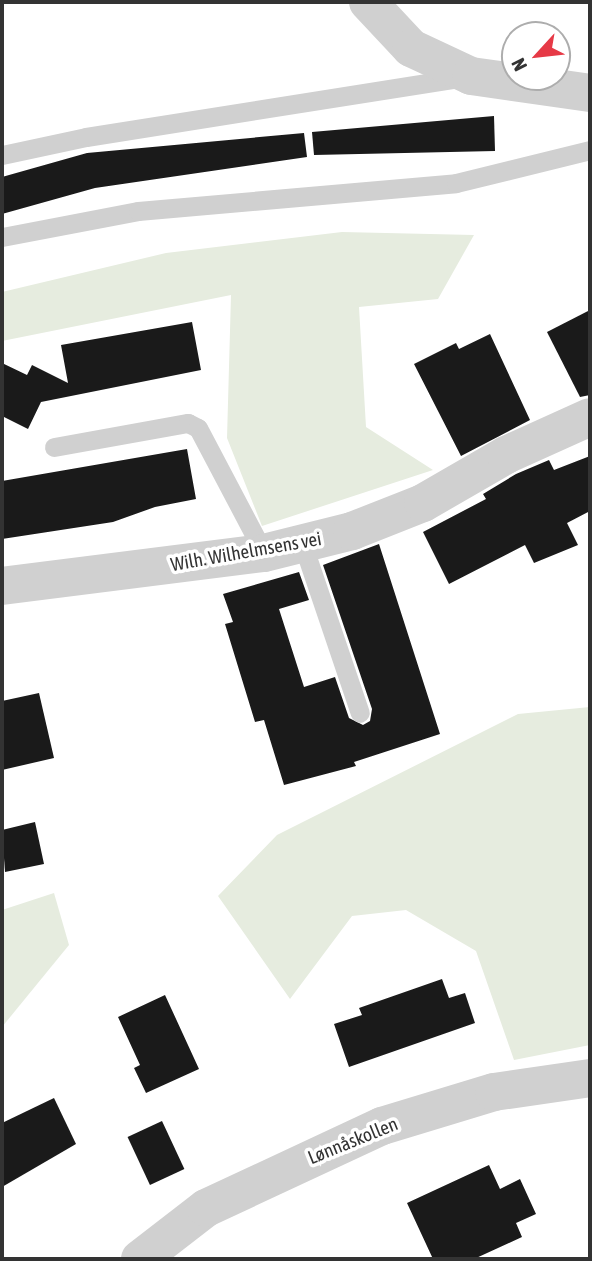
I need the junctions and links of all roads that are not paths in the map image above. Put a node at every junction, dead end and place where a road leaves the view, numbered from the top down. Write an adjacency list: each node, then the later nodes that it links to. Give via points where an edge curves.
1 (368, 2): 2 (street, via 411,48)
2 (471, 76): 3 (street); 5 (lane, via 86,137)
3 (590, 93)
4 (590, 150): 6 (lane, via 456,183 138,211)
5 (2, 155)
6 (2, 237)
7 (590, 417): 9 (street, Wilh. Wilhelmsens vei, via 506,455 423,503)
8 (54, 447): 10 (lane, via 188,423 198,428)
9 (303, 545): 10 (street, Wilh. Wilhelmsens vei); 12 (lane)
10 (264, 553): 11 (street, Wilh. Wilhelmsens vei)
11 (2, 586)
12 (360, 713)
13 (590, 1078): 14 (street, Lønnåskollen, via 494,1092 382,1126 206,1208)
14 (140, 1259)

